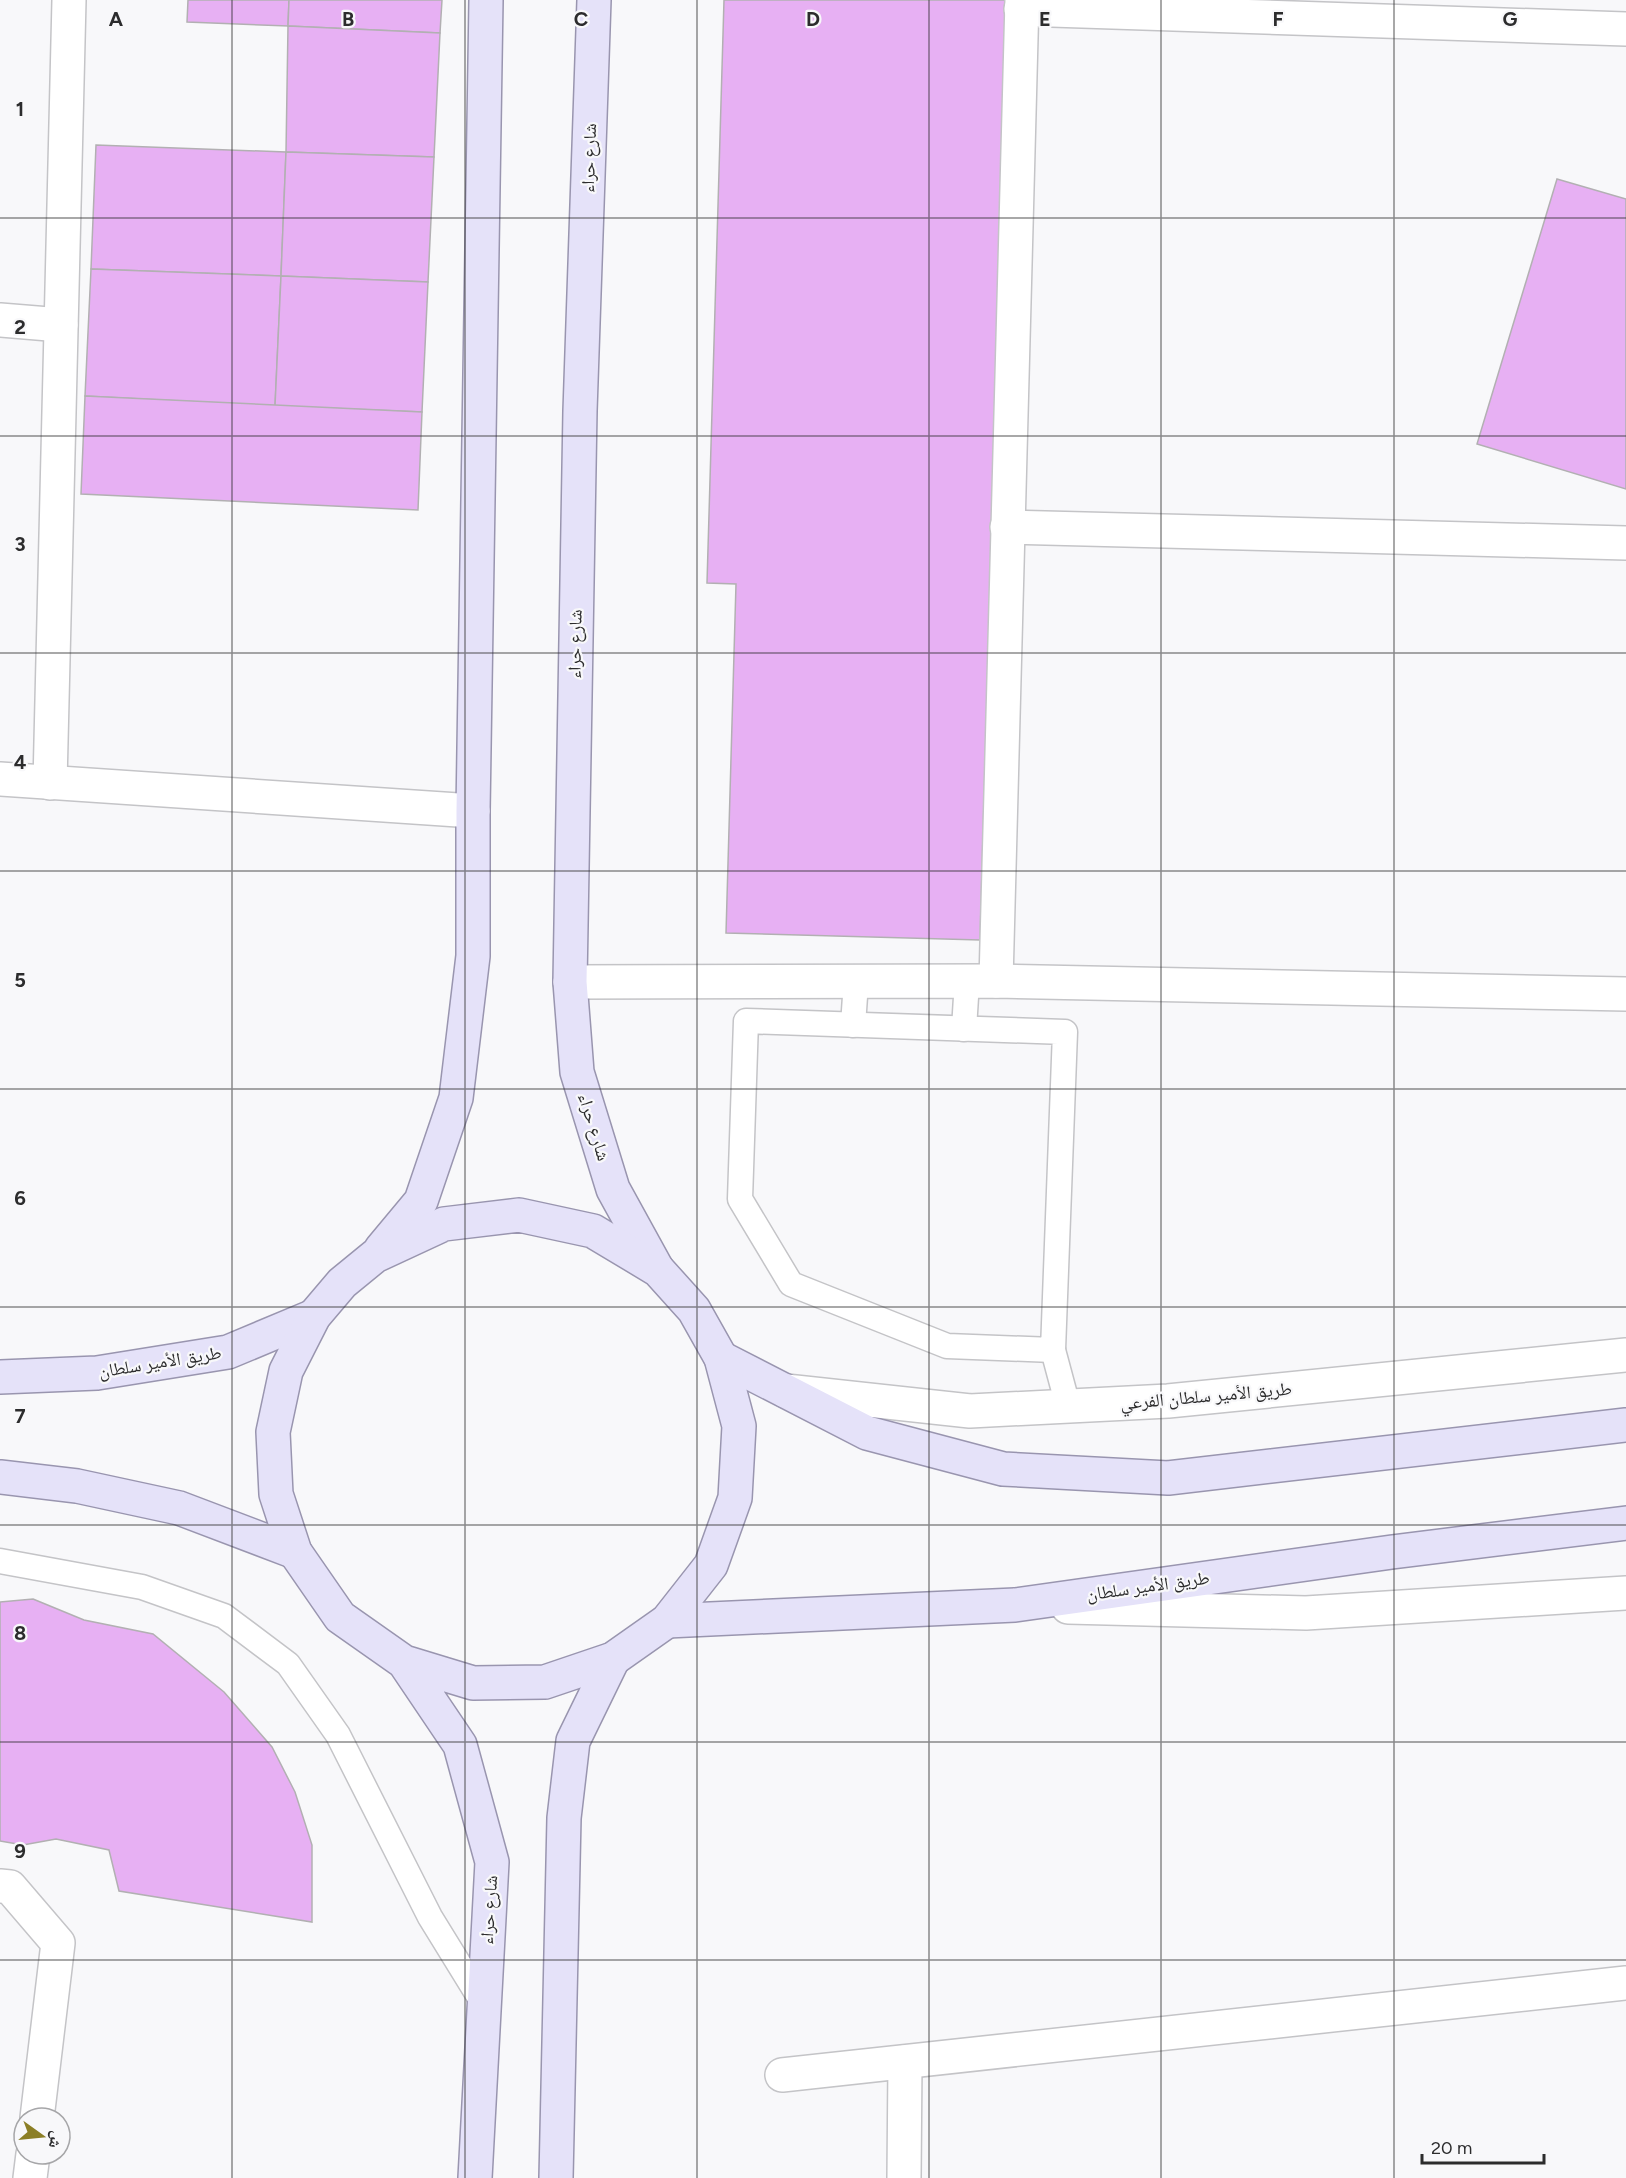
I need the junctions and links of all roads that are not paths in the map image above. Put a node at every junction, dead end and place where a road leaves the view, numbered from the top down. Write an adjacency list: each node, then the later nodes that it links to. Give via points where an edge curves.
1 (69, 0): 8 (street)
2 (486, 0): 13 (main road)
3 (594, 0): 15 (main road, شارع حراء, via 580,411)
4 (1022, 4): 5 (street); 9 (street)
5 (1187, 7): 6 (street)
6 (1626, 29)
7 (0, 320): 8 (street)
8 (60, 324): 12 (street)
9 (1007, 527): 10 (street); 14 (street)
10 (1626, 543)
11 (0, 779): 12 (street)
12 (50, 783): 13 (street)
13 (473, 811): 20 (main road, via 473,956 456,1098 421,1201)
14 (982, 981): 16 (street); 17 (street); 19 (lane)
15 (570, 982): 16 (street); 21 (main road, شارع حراء, via 577,1072 612,1189)
16 (856, 982): 18 (lane)
17 (1626, 994)
18 (853, 1025): 19 (lane); 23 (lane, via 746,1021 740,1199 791,1284 947,1346)
19 (964, 1029): 23 (lane, via 1065,1032)
20 (375, 1256): 21 (main road, via 444,1224 519,1215 593,1231); 22 (main road, via 342,1283)
21 (658, 1270): 25 (main road, via 694,1310)
22 (314, 1316): 26 (main road, طريق الأمير سلطان, via 228,1352 98,1373); 32 (main road, via 285,1371 273,1432 276,1494)
23 (1053, 1350): 28 (lane)
24 (1626, 1355): 28 (street, طريق الأمير سلطان الفرعي, via 1168,1401)
25 (721, 1358): 27 (main road); 36 (main road, via 739,1426 735,1498 711,1565)
26 (0, 1377)
27 (786, 1391): 28 (street, طريق الأمير سلطان الفرعي, via 970,1411); 29 (main road, via 867,1432 1003,1469 1168,1478)
28 (1068, 1406)
29 (1626, 1425)
30 (0, 1477): 32 (main road, via 77,1486 179,1508)
31 (1626, 1523): 35 (main road, طريق الأمير سلطان)
32 (295, 1552): 38 (main road, via 340,1617)
33 (0, 1561): 41 (lane, via 142,1587 224,1616 288,1664 338,1735 430,1917)
34 (1626, 1593): 35 (street, via 1306,1612)
35 (1016, 1605): 36 (main road, طريق الأمير سلطان)
36 (667, 1621): 37 (main road)
37 (613, 1659): 38 (main road, via 545,1682 483,1683); 46 (main road, via 573,1741 565,1807)
38 (404, 1662): 41 (main road, شارع حراء, via 460,1745 492,1862)
39 (0, 1886): 44 (street, via 10,1887 58,1942)
40 (1626, 1983): 42 (street)
41 (483, 2003): 45 (main road, شارع حراء)
42 (905, 2062): 43 (street); 47 (street)
43 (782, 2075)
44 (38, 2106)
45 (475, 2178)
46 (556, 2178)
47 (904, 2178)

